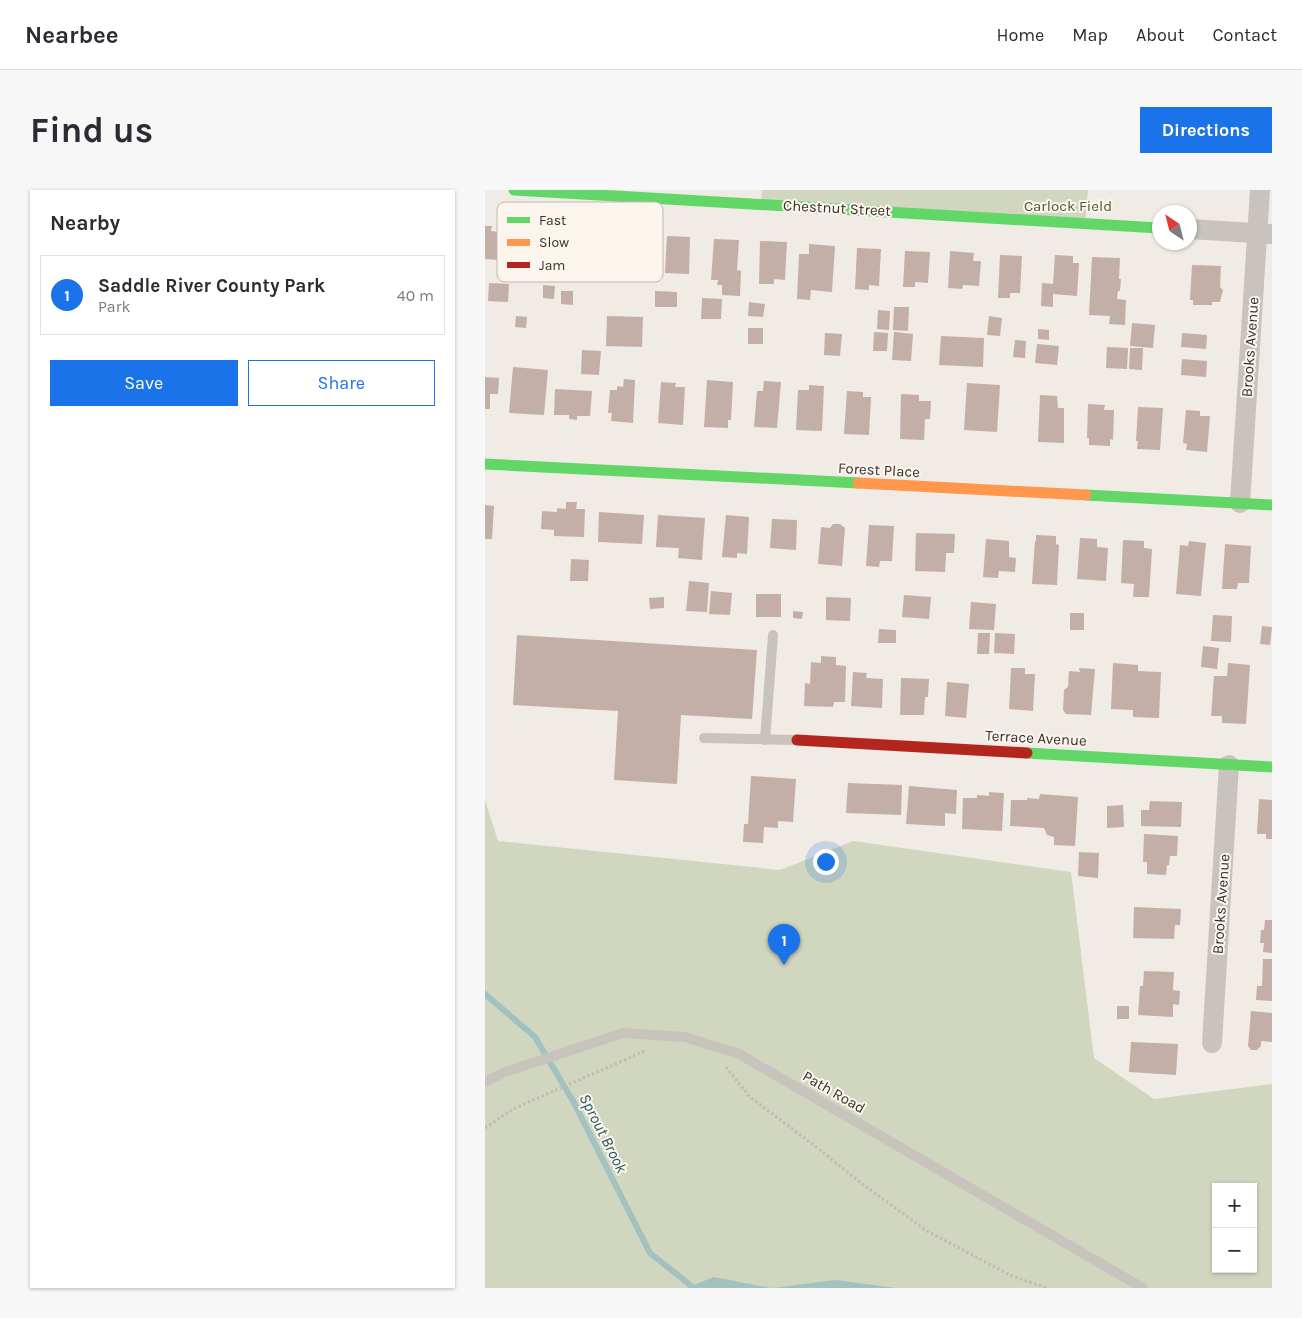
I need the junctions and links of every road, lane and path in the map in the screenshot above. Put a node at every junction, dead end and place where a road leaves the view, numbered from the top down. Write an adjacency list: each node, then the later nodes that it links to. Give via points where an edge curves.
1 (514, 190): 3 (street, Chestnut Street)
2 (1261, 190): 5 (street, Brooks Avenue)
3 (1152, 228)
4 (1197, 230): 5 (street)
5 (1265, 233): 7 (street, Brooks Avenue)
6 (485, 464): 7 (street, Forest Place)
7 (1240, 503): 8 (street, Forest Place)
8 (1272, 505)
9 (773, 635): 11 (lane)
10 (704, 738): 11 (lane)
11 (765, 740): 12 (lane)
12 (797, 740): 13 (street, Terrace Avenue)
13 (1229, 765): 14 (street, Terrace Avenue); 15 (street, Brooks Avenue)
14 (1272, 767)
15 (1212, 1043)
16 (648, 1049): 19 (path, via 513,1109)
17 (720, 1061): 20 (path, via 750,1097 927,1231 1012,1276)
18 (485, 1082): 21 (lane, Path Road, via 505,1072 623,1033 685,1036 739,1054)
19 (485, 1128)
20 (1047, 1288)
21 (1143, 1288)

